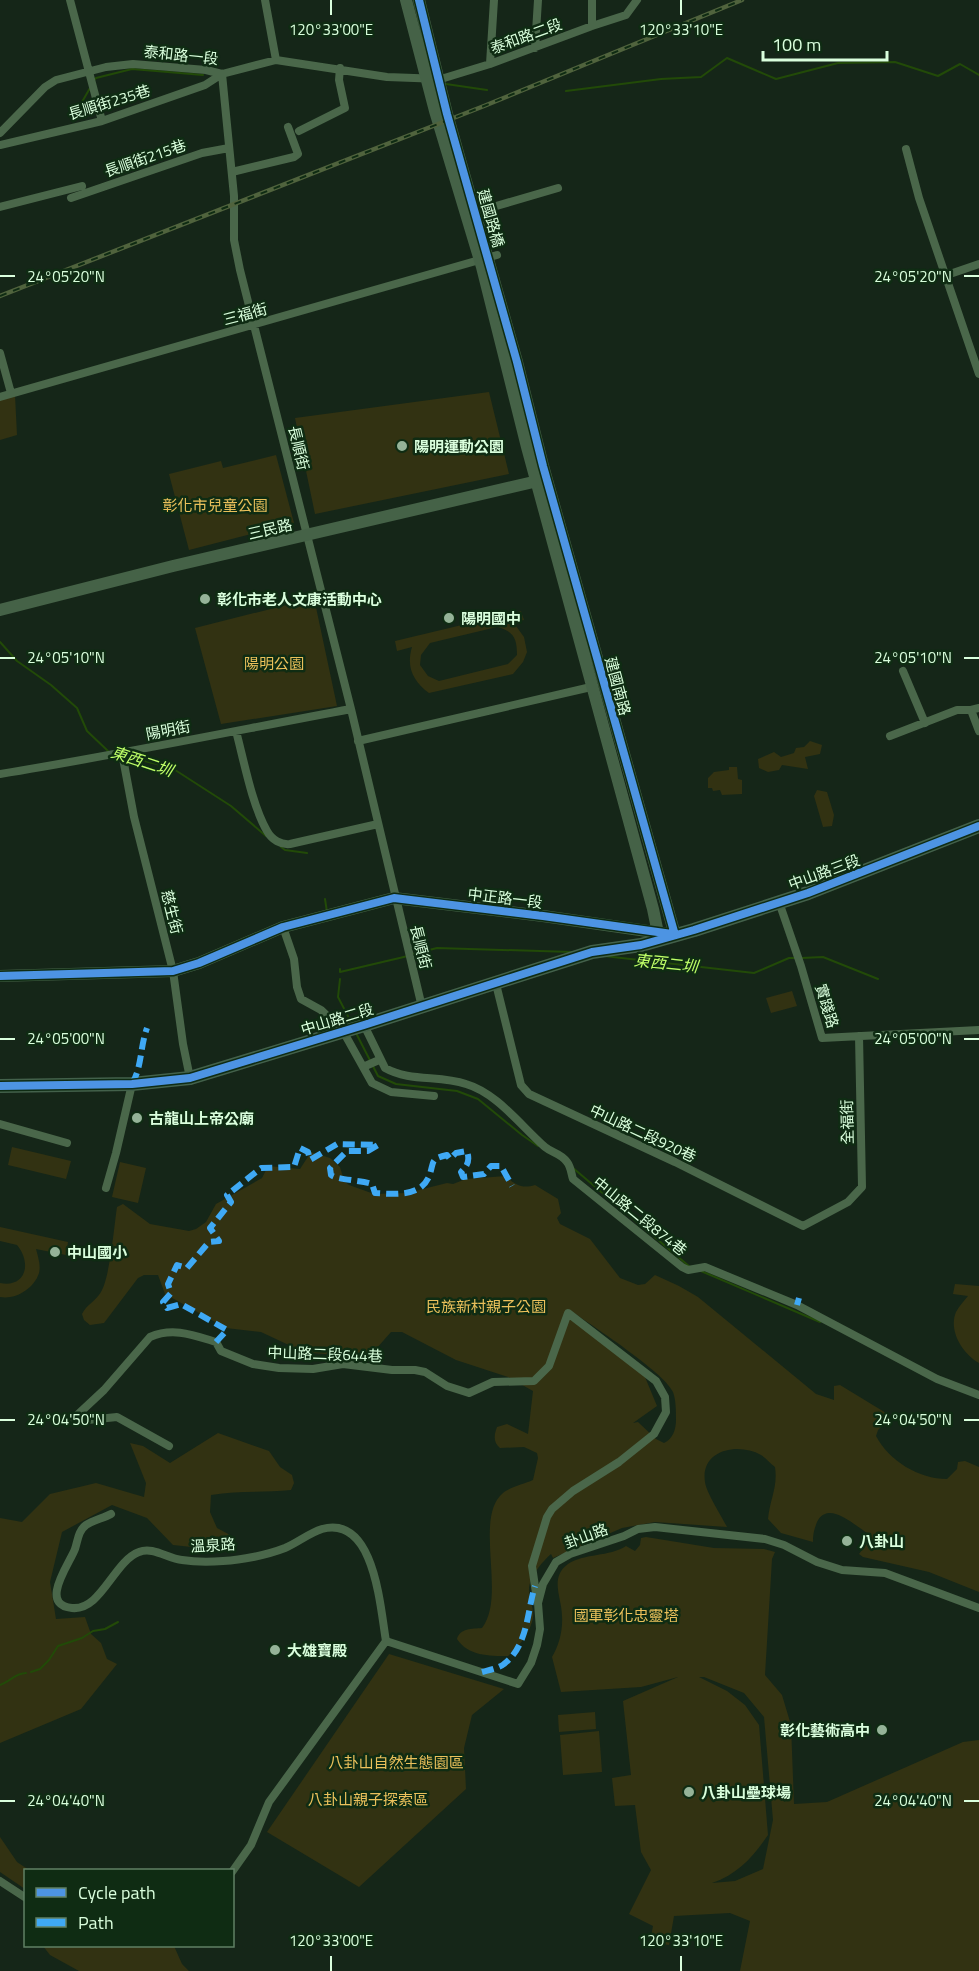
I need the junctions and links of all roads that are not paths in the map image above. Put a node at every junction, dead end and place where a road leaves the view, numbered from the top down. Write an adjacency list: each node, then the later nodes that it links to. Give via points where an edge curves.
1 (70, 0): 16 (street)
2 (265, 0): 11 (street)
3 (406, 0): 38 (street, 建國路橋)
4 (419, 0): 38 (street, 建國路橋, via 517,362)
5 (494, 0): 12 (street)
6 (538, 0): 10 (street)
7 (592, 0): 9 (street)
8 (637, 0): 9 (street, 泰和路二段, via 626,15)
9 (591, 26): 10 (street, 泰和路二段)
10 (535, 48): 12 (street, 泰和路二段)
11 (276, 60): 13 (street, 泰和路一段); 14 (street, 泰和路一段)
12 (490, 64): 15 (street, 泰和路二段, via 441,79)
13 (340, 68): 15 (street, 泰和路一段, via 387,77); 19 (street, via 345,108)
14 (222, 74): 16 (street, 泰和路一段, via 125,64); 17 (street, 長順街235巷, via 205,85); 22 (street, 長順街)
15 (416, 77)
16 (90, 80): 17 (street); 20 (street, 泰和路一段, via 56,81 45,87)
17 (102, 121): 21 (street, 長順街235巷)
18 (288, 127): 24 (street, via 298,154)
19 (299, 131)
20 (0, 134)
21 (0, 145)
22 (229, 148): 24 (street, 長順街); 27 (street, 長順街215巷, via 202,153)
23 (906, 149): 32 (street)
24 (232, 172): 33 (street, 長順街, via 234,240)
25 (82, 186): 28 (street)
26 (558, 189): 29 (street)
27 (71, 198)
28 (0, 207)
29 (486, 209)
30 (497, 255): 33 (street, 三福街)
31 (979, 264): 32 (street)
32 (947, 275): 35 (street)
33 (254, 326): 36 (street, 三福街); 40 (street, 長順街)
34 (0, 353): 36 (street)
35 (979, 374)
36 (11, 393): 37 (street, 三福街)
37 (0, 397)
38 (532, 446): 39 (street, 建國南路)
39 (541, 480): 40 (street, 三民路); 43 (street, 建國南路); 59 (street, 建國南路)
40 (306, 537): 41 (street, 三民路); 45 (street, 長順街)
41 (0, 610)
42 (903, 671): 46 (street)
43 (591, 687): 50 (street); 58 (street, 建國南路)
44 (975, 709): 46 (street, via 957,710); 48 (street)
45 (351, 710): 47 (street, 陽明街); 50 (street, 長順街)
46 (926, 723): 49 (street)
47 (236, 731): 51 (street, 陽明街); 53 (street, via 256,806 267,832 276,841 283,845)
48 (979, 731)
49 (890, 736)
50 (358, 741): 53 (street, 長順街)
51 (122, 753): 52 (street, 陽明街); 60 (street, 慈生街)
52 (0, 774)
53 (378, 824): 55 (street, 長順街)
54 (979, 826): 56 (main road, 中山路三段)
55 (394, 898): 57 (street, 中正路一段); 58 (street, 中正路一段); 63 (street, 長順街)
56 (779, 902): 59 (main road, 中山路三段); 66 (street, 實踐路, via 822,1038)
57 (283, 927): 60 (street, 中正路一段); 64 (street, via 301,999)
58 (658, 935): 59 (main road, 中山路二段); 62 (main road, 中山路二段, via 641,945 586,954)
59 (675, 935)
60 (173, 971): 61 (street, 中正路一段); 69 (street, 慈生街)
61 (0, 976)
62 (495, 984): 63 (main road, 中山路二段); 76 (street, 中山路二段920巷, via 521,1085 529,1094 803,1226)
63 (422, 1007): 64 (main road, 中山路二段)
64 (354, 1028): 67 (street); 68 (street); 69 (main road, 中山路二段)
65 (979, 1030): 66 (street, 實踐路)
66 (859, 1036): 76 (street, 全福街, via 862,1187)
67 (379, 1060): 68 (street); 77 (street, 中山路二段874巷, via 395,1074 477,1088 515,1117 547,1149 566,1160 573,1179 688,1270 713,1270 798,1302 937,1379)
68 (363, 1067): 72 (street, via 372,1083 391,1092)
69 (190, 1078): 70 (main road, 中山路二段)
70 (132, 1084): 71 (main road, 中山路二段); 75 (street)
71 (0, 1086)
72 (434, 1096)
73 (0, 1124): 74 (street)
74 (67, 1143)
75 (106, 1188)
76 (848, 1202)
77 (979, 1395)
78 (168, 1446): 80 (street, 中山路二段644巷, via 117,1417 74,1418 150,1337 159,1333 182,1331 216,1342 221,1351 253,1364 279,1368 343,1365 415,1370 469,1393 493,1382 534,1381 549,1366 568,1313 656,1381 665,1397 666,1412 654,1434 552,1509 532,1566)
79 (111, 1514): 82 (street, 溫泉路, via 86,1525 77,1536 57,1586 62,1604 72,1608 94,1600 129,1556 141,1550 180,1560 224,1561 284,1548 322,1529 341,1529 362,1546 374,1570)
80 (538, 1603): 81 (street, 卦山路, via 543,1584 556,1562 638,1529 655,1527 765,1539 817,1562 842,1570 885,1573); 82 (street, 卦山路, via 537,1645 518,1684)
81 (979, 1608)
82 (386, 1641): 83 (street, via 269,1802 251,1845)
83 (234, 1869)
84 (0, 1881): 85 (street)
85 (24, 1898)

